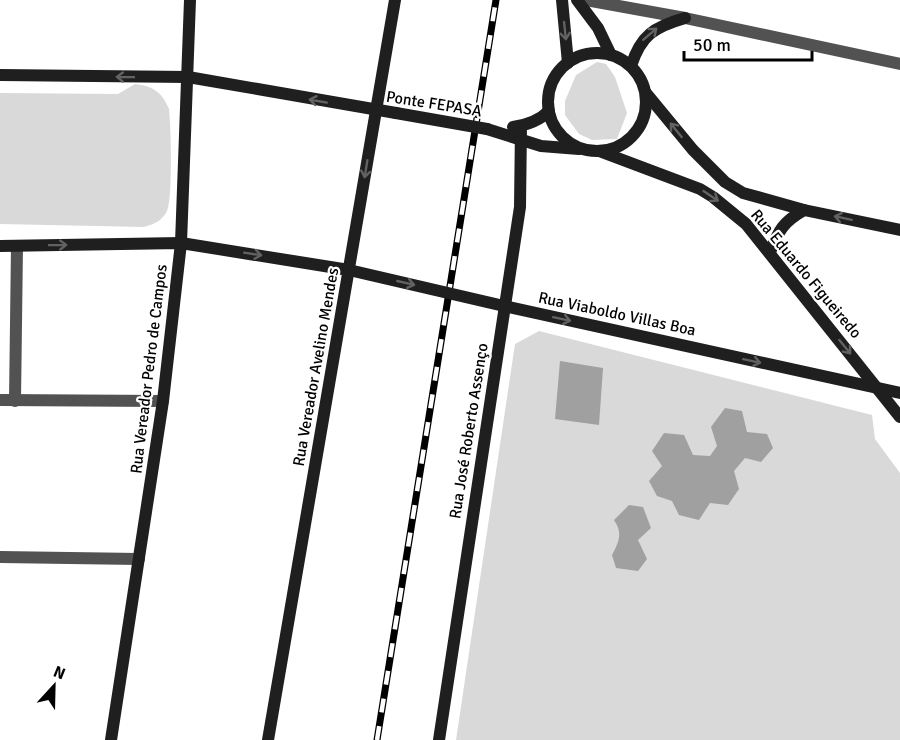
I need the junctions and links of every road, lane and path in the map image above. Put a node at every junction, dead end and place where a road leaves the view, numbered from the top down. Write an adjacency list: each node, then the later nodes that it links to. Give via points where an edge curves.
1 (190, 0): 12 (main road, Rua Vereador Pedro de Campos)
2 (395, 0): 14 (main road, Rua Vereador Avelino Mendes)
3 (562, 0): 8 (main road, one-way to 8)
4 (577, 0): 7 (main road, via 598,28)
5 (586, 0): 6 (street)
6 (685, 18): 9 (street); 10 (main road, one-way to 6, via 642,42 654,30)
7 (611, 55): 8 (main road, via 581,55); 10 (main road)
8 (568, 63): 15 (main road, via 552,82)
9 (900, 64)
10 (631, 66): 13 (main road)
11 (0, 75): 12 (main road, Ponte FEPASA, one-way to 11)
12 (188, 77): 14 (main road, Ponte FEPASA, one-way to 12); 23 (main road, Rua Vereador Pedro de Campos)
13 (646, 93): 20 (main road, via 645,114 636,133 619,146); 21 (main road, one-way to 13, via 743,193 725,182)
14 (375, 111): 17 (main road, Ponte FEPASA, bridge); 27 (main road, Rua Vereador Avelino Mendes, one-way to 27)
15 (549, 111): 16 (main road); 19 (main road, via 555,128 567,141)
16 (521, 126): 17 (main road); 18 (main road, Rua José Roberto Assenço)
17 (492, 130): 18 (main road)
18 (522, 140): 19 (main road, via 555,148); 28 (main road, Rua José Roberto Assenço, via 520,207)
19 (583, 149): 20 (main road)
20 (599, 151): 26 (main road, Rua Eduardo Figueiredo, one-way to 26, via 700,189 746,224)
21 (804, 210): 22 (main road, one-way to 21); 26 (main road, via 779,230)
22 (900, 230)
23 (181, 243): 25 (main road, Rua Viaboldo Villas Boa, one-way to 23); 27 (main road, Rua Viaboldo Villas Boa, one-way to 27); 33 (main road, Rua Vereador Pedro de Campos)
24 (0, 246): 25 (main road, Rua Viaboldo Villas Boa)
25 (17, 246): 32 (street)
26 (770, 252): 29 (main road, Rua Eduardo Figueiredo, one-way to 29)
27 (349, 270): 28 (main road, Rua Viaboldo Villas Boa, one-way to 28, bridge); 38 (main road, Rua Vereador Avelino Mendes)
28 (504, 306): 29 (main road, Rua Viaboldo Villas Boa, one-way to 29); 39 (main road, Rua José Roberto Assenço)
29 (878, 388): 30 (main road, Rua Viaboldo Villas Boa); 34 (main road, Rua Eduardo Figueiredo)
30 (900, 393)
31 (0, 400): 32 (street)
32 (15, 401): 33 (street)
33 (163, 401): 36 (main road, Rua Vereador Pedro de Campos)
34 (900, 417)
35 (0, 557): 36 (street)
36 (139, 559): 37 (main road, Rua Vereador Pedro de Campos)
37 (111, 740)
38 (268, 740)
39 (439, 740)

